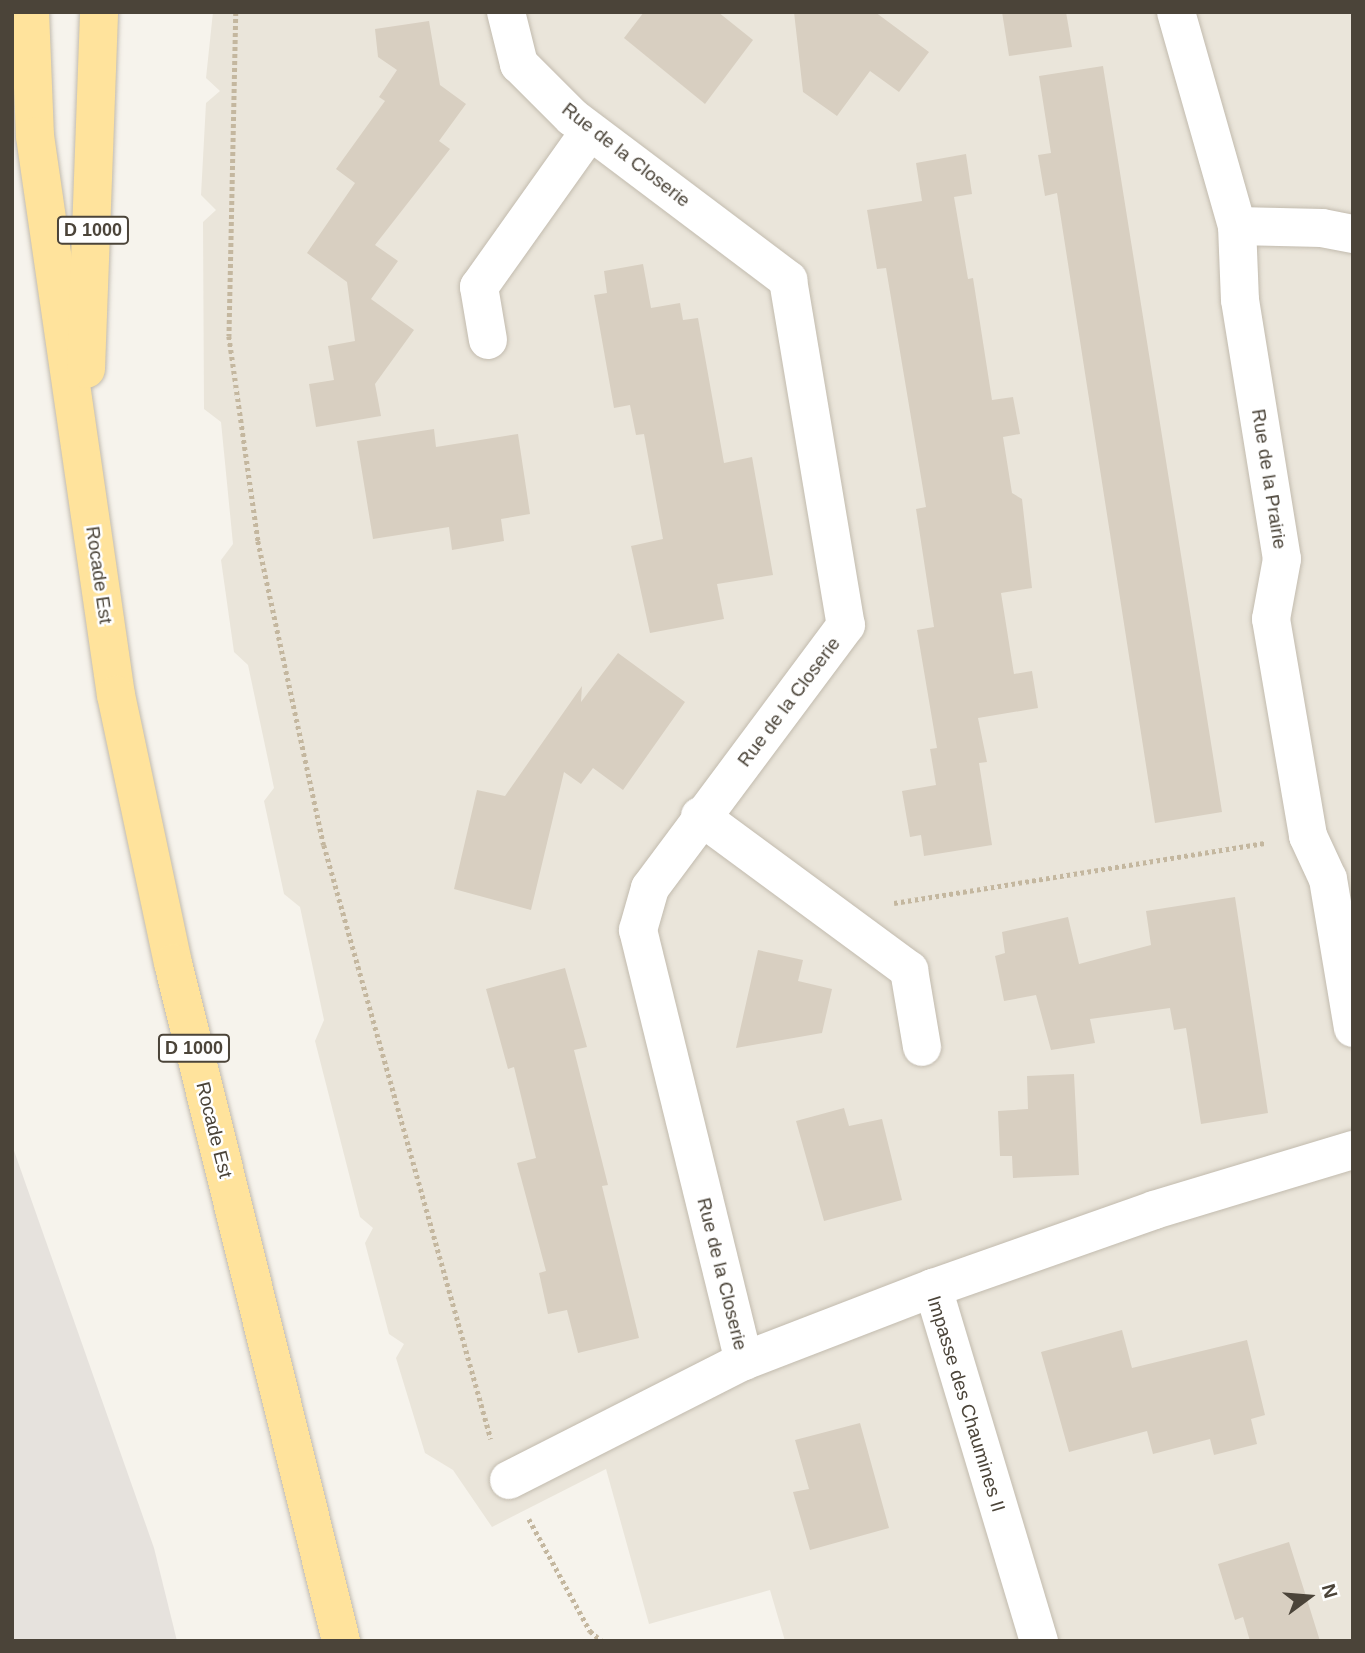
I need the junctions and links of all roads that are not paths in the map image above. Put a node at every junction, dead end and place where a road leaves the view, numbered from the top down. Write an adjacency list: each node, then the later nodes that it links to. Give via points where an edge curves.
1 (30, 12): 9 (main road, D 1000, via 35,136)
2 (99, 12): 9 (main road, D 1000)
3 (506, 12): 5 (street, Rue de la Closerie, via 519,64)
4 (1176, 12): 6 (street, Rue de la Prairie)
5 (590, 131): 8 (street, via 479,288); 10 (street, Rue de la Closerie, via 788,280 846,625 753,753)
6 (1237, 226): 7 (street, via 1322,228); 11 (street, Rue de la Prairie, via 1240,300 1282,559 1271,619 1308,836 1328,879)
7 (1353, 234)
8 (488, 340)
9 (82, 448): 17 (main road, Rocade Est / D 1000, via 116,695 170,950)
10 (700, 816): 12 (street, via 909,970); 15 (street, Rue de la Closerie, via 650,888 638,930)
11 (1353, 1028)
12 (922, 1047)
13 (1353, 1150): 14 (street, via 1154,1210)
14 (933, 1288): 15 (street, Impasse des Chaumines II); 18 (street, Impasse des Chaumines II)
15 (744, 1361): 16 (street, Impasse des Chaumines II)
16 (509, 1480)
17 (341, 1641)
18 (1039, 1641)

